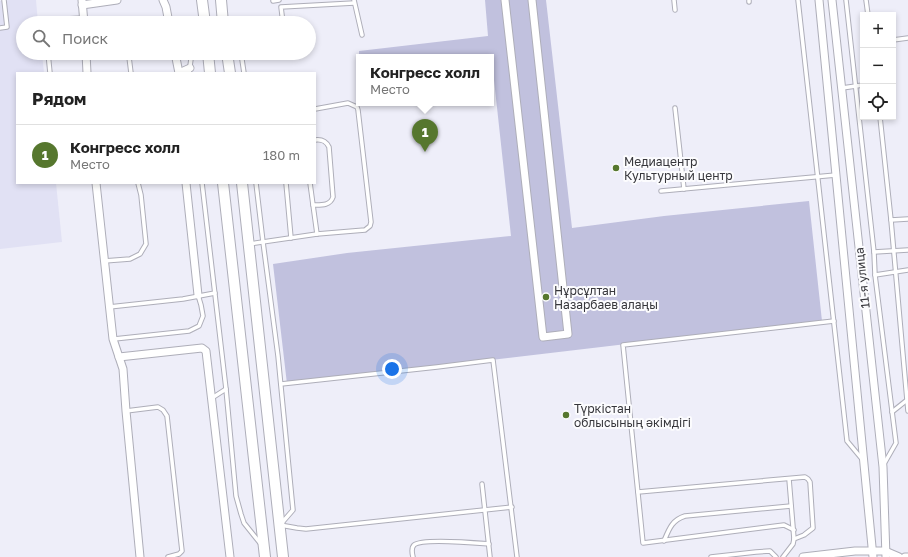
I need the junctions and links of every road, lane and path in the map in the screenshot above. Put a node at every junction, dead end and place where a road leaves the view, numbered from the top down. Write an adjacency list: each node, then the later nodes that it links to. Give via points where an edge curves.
1 (4, 0): 25 (lane, via 8,27)
2 (117, 0): 17 (street)
3 (162, 0): 21 (street)
4 (202, 0): 22 (street)
5 (221, 0): 23 (street)
6 (279, 0): 15 (lane)
7 (505, 0): 8 (street, via 543,338 568,334)
8 (532, 0)
9 (674, 0): 18 (lane)
10 (798, 0): 53 (lane)
11 (819, 0): 52 (street, 11-я улица)
12 (832, 0): 47 (street, 11-я улица)
13 (846, 0): 46 (lane)
14 (866, 0): 19 (lane)
15 (273, 1)
16 (354, 2): 24 (lane, via 281,7); 26 (lane)
17 (82, 3): 20 (street)
18 (675, 10)
19 (868, 12)
20 (83, 16)
21 (168, 16)
22 (204, 16)
23 (222, 16)
24 (282, 16)
25 (0, 28)
26 (362, 35)
27 (908, 38): 28 (lane)
28 (896, 40)
29 (49, 60): 38 (lane)
30 (86, 60): 39 (street)
31 (129, 60): 40 (lane)
32 (176, 60): 41 (street)
33 (191, 60): 37 (lane)
34 (209, 60): 42 (street)
35 (228, 60): 43 (street)
36 (242, 60): 44 (lane)
37 (189, 71)
38 (50, 72)
39 (87, 72)
40 (131, 72)
41 (179, 72)
42 (210, 72)
43 (230, 72)
44 (244, 72)
45 (860, 85): 46 (lane)
46 (856, 86): 47 (lane); 74 (lane)
47 (842, 88): 93 (street, 11-я улица)
48 (675, 108): 63 (lane)
49 (316, 109): 68 (lane, via 348,103 357,107 371,222 365,230)
50 (880, 120): 67 (lane)
51 (316, 140): 65 (lane, via 324,141 329,147 333,197 327,204)
52 (836, 175): 53 (lane); 92 (street, 11-я улица)
53 (818, 177): 63 (lane); 82 (lane)
54 (96, 184): 75 (street)
55 (138, 184): 75 (lane, via 146,244 140,254 130,259)
56 (186, 184): 80 (street)
57 (202, 184): 79 (lane)
58 (223, 184): 105 (street)
59 (242, 184): 71 (street)
60 (256, 184): 70 (lane)
61 (286, 184): 69 (lane)
62 (310, 184): 65 (lane)
63 (684, 189): 64 (lane)
64 (661, 191)
65 (313, 205): 68 (lane)
66 (908, 219): 67 (lane)
67 (890, 220): 73 (lane)
68 (317, 234): 69 (lane)
69 (291, 238): 70 (lane)
70 (263, 242): 71 (lane); 85 (lane)
71 (248, 244): 100 (street)
72 (908, 250): 73 (lane)
73 (893, 251): 74 (lane); 77 (lane)
74 (874, 252): 78 (lane)
75 (104, 261): 81 (street)
76 (908, 270): 77 (lane)
77 (895, 272): 78 (lane); 88 (lane)
78 (875, 275): 91 (lane)
79 (215, 293): 80 (lane); 86 (lane)
80 (198, 295): 81 (lane); 83 (lane, via 203,316 199,326 189,331)
81 (109, 307): 83 (street)
82 (834, 321): 92 (lane, via 847,441); 96 (lane, via 623,345)
83 (112, 339): 84 (street)
84 (119, 357): 87 (street, via 202,348 206,351); 89 (street, via 123,369)
85 (281, 384): 98 (lane, via 493,360); 100 (lane, via 293,510)
86 (226, 389): 87 (lane); 105 (lane, via 236,496 244,523)
87 (212, 398): 110 (street)
88 (907, 400): 90 (lane); 91 (lane)
89 (126, 411): 108 (street); 109 (lane, via 158,408 167,416 182,551)
90 (908, 411)
91 (892, 412): 93 (lane, via 896,444)
92 (864, 460): 106 (street, 11-я улица)
93 (883, 467): 107 (street, 11-я улица)
94 (789, 479): 96 (lane); 97 (lane); 102 (lane, via 805,477 810,482 813,528)
95 (482, 484): 99 (lane)
96 (638, 492): 103 (lane, via 643,543)
97 (791, 506): 101 (lane); 103 (lane, via 685,516 673,523)
98 (512, 507): 99 (lane); 115 (lane)
99 (485, 510): 100 (lane, via 306,529); 104 (lane)
100 (280, 525): 111 (street); 112 (street)
101 (794, 530): 102 (lane); 103 (lane, via 784,525)
102 (794, 539): 118 (lane)
103 (664, 541)
104 (489, 544): 113 (lane, via 450,541 420,543 414,545); 114 (lane)
105 (265, 552)
106 (872, 554): 107 (street); 119 (street, via 855,551)
107 (885, 554): 120 (street)
108 (140, 557)
109 (168, 557)
110 (230, 557)
111 (283, 557)
112 (286, 557)
113 (413, 557)
114 (490, 557)
115 (517, 557)
116 (712, 557): 117 (lane, via 770,551)
117 (776, 557)
118 (783, 557)
119 (803, 557)
120 (899, 557)

